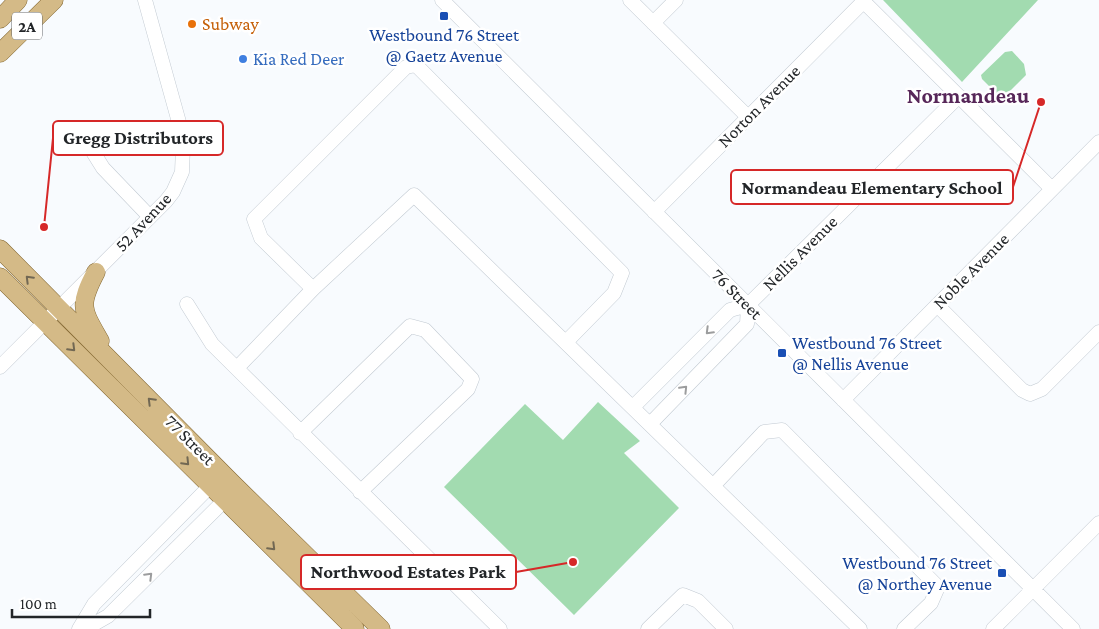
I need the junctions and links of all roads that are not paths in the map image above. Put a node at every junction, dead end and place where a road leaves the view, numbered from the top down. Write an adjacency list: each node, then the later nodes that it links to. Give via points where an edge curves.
1 (18, 0): 9 (main road, 2A)
2 (37, 0): 11 (main road)
3 (54, 0): 11 (main road, 2A)
4 (145, 0): 19 (street, 52 Avenue, via 182,133 183,147 182,172 178,181 166,201)
5 (442, 0): 18 (street, 76 Street)
6 (630, 0): 10 (street)
7 (676, 0): 10 (street)
8 (864, 1): 13 (street); 14 (street, Norton Avenue)
9 (0, 19)
10 (653, 23): 14 (street)
11 (17, 36): 12 (main road, 2A)
12 (0, 52)
13 (959, 96): 17 (street); 25 (street, Nellis Avenue)
14 (748, 117): 18 (street, Norton Avenue)
15 (78, 128): 19 (street, via 103,168)
16 (1099, 142): 17 (street, Noble Avenue)
17 (1052, 189): 26 (street, Noble Avenue)
18 (654, 212): 25 (street, 76 Street)
19 (150, 217): 21 (street, 52 Avenue)
20 (0, 249): 27 (main road, 77 Street, one-way to 20)
21 (96, 272): 27 (street, 52 Avenue); 31 (main road, via 85,293 84,310)
22 (0, 277): 28 (main road, 77 Street)
23 (313, 289): 30 (street, via 414,194); 30 (street, via 261,238 254,219 406,67 416,65 622,273 614,293); 33 (street)
24 (187, 304): 33 (street, via 212,344)
25 (748, 305): 34 (street, 76 Street); 35 (street, one-way to 35, via 730,310); 36 (street, one-way to 25, via 747,324)
26 (936, 305): 29 (street, via 1022,390 1030,394 1042,389); 34 (street, Noble Avenue)
27 (58, 308): 28 (street, 52 Avenue); 31 (main road, 77 Street)
28 (45, 322): 32 (street, 52 Avenue); 39 (main road, 77 Street, one-way to 39)
29 (1099, 332)
30 (566, 342): 35 (street)
31 (112, 361): 38 (main road, 77 Street, one-way to 31)
32 (0, 367)
33 (236, 368): 37 (street)
34 (842, 400): 44 (street, 76 Street)
35 (632, 407): 36 (street)
36 (650, 424): 40 (street)
37 (300, 433): 41 (street); 41 (street, via 410,326 425,330 472,379 468,389)
38 (222, 473): 39 (street); 42 (main road, 77 Street)
39 (210, 486): 42 (main road); 45 (street, via 94,604)
40 (713, 486): 52 (street); 53 (street, via 764,432 782,430 938,587 931,603)
41 (360, 492): 49 (street)
42 (231, 494): 46 (street, one-way to 42, via 108,616); 47 (main road, 77 Street, one-way to 47); 48 (main road, via 273,530 286,535)
43 (1099, 523): 44 (street)
44 (1033, 588): 54 (street); 55 (street, 76 Street)
45 (79, 629)
46 (85, 629)
47 (355, 629)
48 (381, 629)
49 (500, 629)
50 (648, 629): 51 (street, via 683,595 698,602)
51 (726, 629)
52 (860, 629)
53 (904, 629)
54 (993, 629)
55 (1073, 629)

